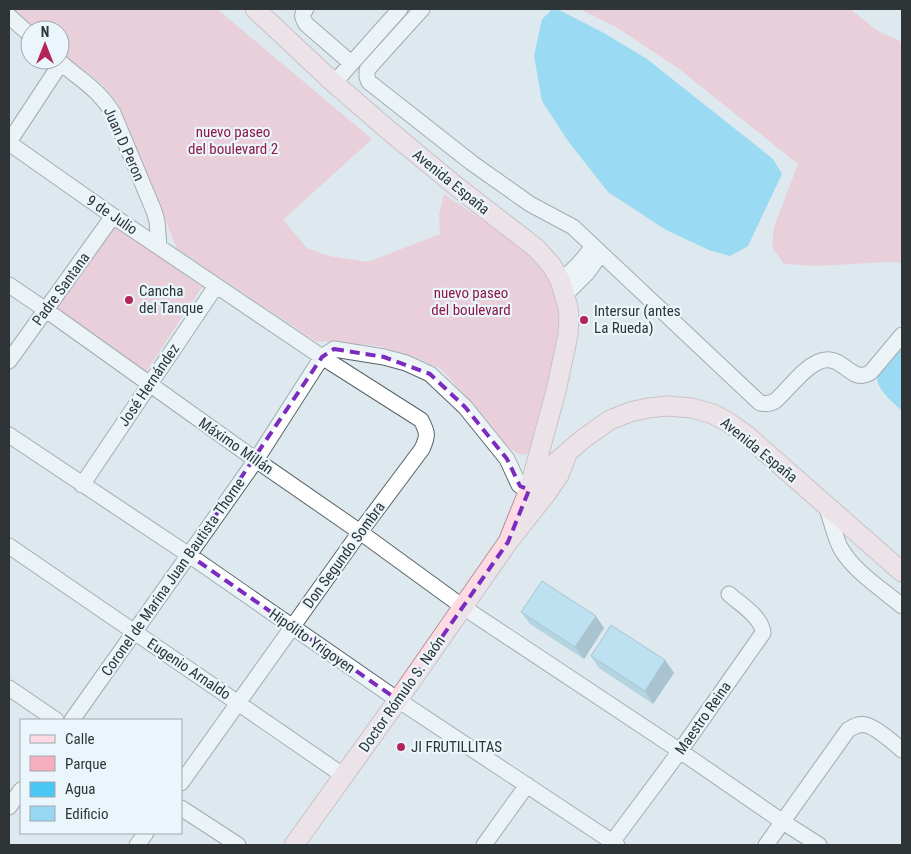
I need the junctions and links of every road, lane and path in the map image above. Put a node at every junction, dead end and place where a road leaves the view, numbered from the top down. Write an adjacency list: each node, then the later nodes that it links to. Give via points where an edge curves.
1 (255, 9): 10 (main road, Avenida España)
2 (306, 9): 7 (street, via 302,13 306,24)
3 (400, 9): 7 (street)
4 (422, 9): 14 (street, via 368,70 370,82 472,163 530,204 573,228)
5 (9, 16): 6 (street)
6 (20, 26)
7 (351, 63): 10 (street)
8 (54, 70): 11 (street)
9 (69, 70): 13 (street, Juan D Peron, via 94,89 113,113 154,211)
10 (334, 83): 17 (main road, Avenida España, via 456,187 536,248 552,266)
11 (9, 143): 12 (street, 9 de Julio)
12 (113, 216): 13 (street, 9 de Julio); 18 (street, Padre Santana)
13 (159, 247): 16 (street, 9 de Julio)
14 (596, 251): 17 (street, via 587,273); 19 (street, via 760,403 776,400 811,367 826,360 842,364 858,376 865,375)
15 (9, 285): 18 (street, Máximo Millán)
16 (216, 286): 20 (street, Don Segundo Sombra); 22 (street, José Hernández)
17 (563, 288): 24 (main road, Avenida España, via 569,318 556,391)
18 (46, 310): 21 (street, Padre Santana); 22 (street, Máximo Millán)
19 (902, 335)
20 (322, 357): 25 (street, via 334,349 392,359 430,374 465,407); 26 (street, Coronel de Marina Juan Bautista Thorne); 30 (street, Don Segundo Sombra, via 421,420 427,431 422,449)
21 (9, 361)
22 (149, 384): 26 (street, Máximo Millán); 27 (street, José Hernández)
23 (9, 435): 27 (street, Hipólito Yrigoyen)
24 (558, 457): 25 (street, via 521,467); 28 (main road, Doctor Rómulo S. Naón, via 547,470); 29 (main road, Avenida España, via 610,420 630,412 667,406 692,408 713,414 745,434)
25 (507, 459): 28 (street, via 519,485)
26 (256, 460): 30 (street, Máximo Millán); 32 (street, Coronel de Marina Juan Bautista Thorne)
27 (82, 485): 32 (street, Hipólito Yrigoyen)
28 (538, 492): 36 (main road, Doctor Rómulo S. Naón)
29 (826, 506): 33 (main road, Avenida España); 35 (street, via 846,556)
30 (360, 532): 36 (street, Máximo Millán); 37 (street, Don Segundo Sombra)
31 (9, 546): 38 (street, Eugenio Arnaldo)
32 (188, 555): 37 (street, Hipólito Yrigoyen); 38 (street, Coronel de Marina Juan Bautista Thorne)
33 (902, 572)
34 (729, 594): 45 (street, Maestro Reina, via 758,620 763,633)
35 (902, 606)
36 (464, 607): 40 (main road, Doctor Rómulo S. Naón); 45 (street, Máximo Millán)
37 (292, 627): 40 (street, Hipólito Yrigoyen); 41 (street, Don Segundo Sombra)
38 (134, 632): 41 (street, Eugenio Arnaldo); 43 (street, Coronel de Marina Juan Bautista Thorne)
39 (9, 688): 42 (street)
40 (398, 700): 46 (main road, Doctor Rómulo S. Naón); 48 (street, Hipólito Yrigoyen)
41 (238, 703): 46 (street, Eugenio Arnaldo); 47 (street, Don Segundo Sombra)
42 (55, 719)
43 (73, 719)
44 (902, 750): 52 (street, via 872,727 856,725 848,730)
45 (680, 751): 52 (street, Máximo Millán); 54 (street, Maestro Reina)
46 (344, 776): 57 (main road, Doctor Rómulo S. Naón)
47 (182, 782)
48 (527, 785): 54 (street, Hipólito Yrigoyen); 58 (street)
49 (20, 791): 50 (street)
50 (9, 807)
51 (182, 809): 56 (street)
52 (783, 822): 59 (street); 60 (street, Máximo Millán)
53 (145, 834): 55 (street)
54 (613, 844)
55 (137, 845)
56 (238, 845)
57 (294, 845)
58 (484, 845)
59 (766, 845)
60 (819, 845)

